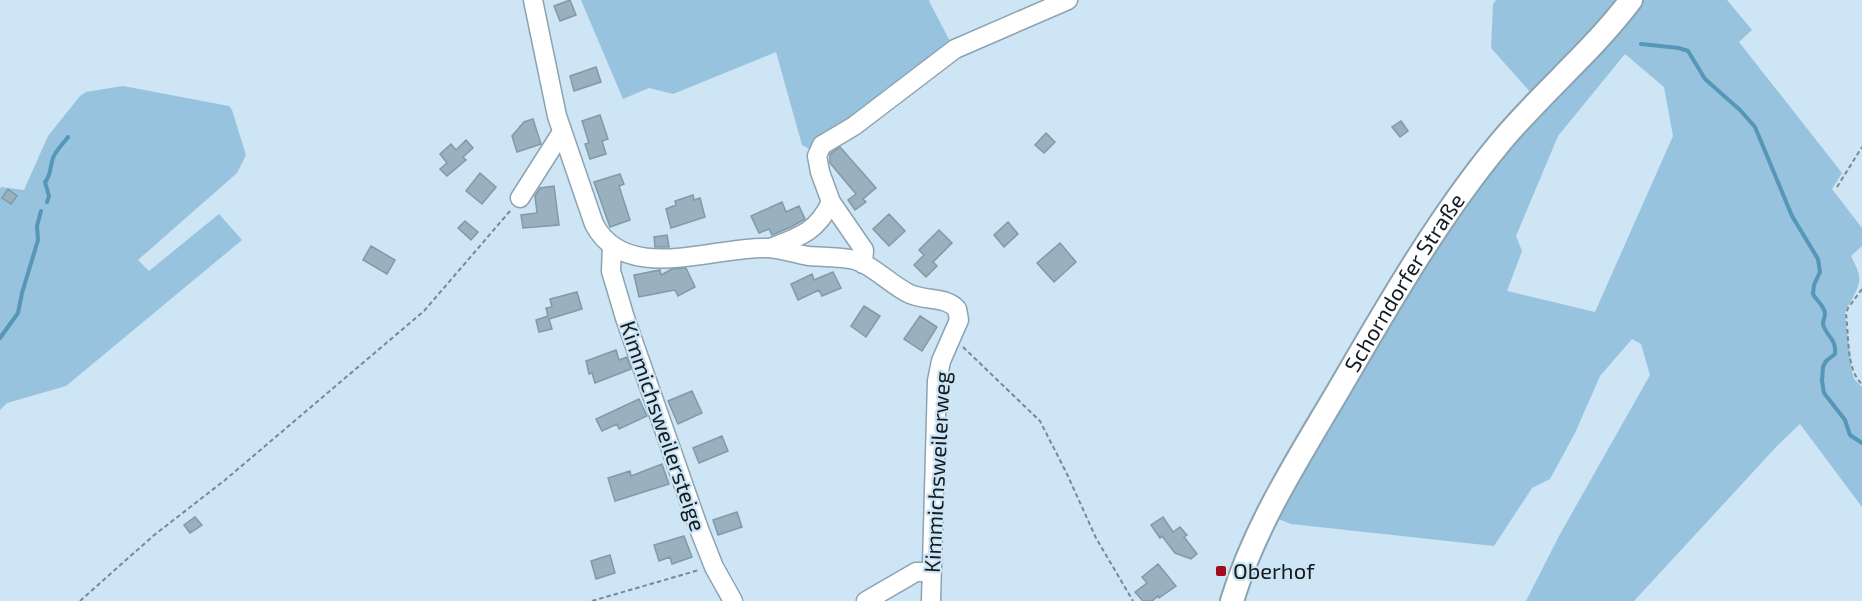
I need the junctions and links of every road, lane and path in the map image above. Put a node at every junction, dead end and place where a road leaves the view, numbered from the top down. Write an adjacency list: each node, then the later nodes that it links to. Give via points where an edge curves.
1 (533, 0): 4 (street)
2 (1068, 0): 8 (street, via 955,49 848,130 825,142 818,152 818,166)
3 (1630, 0): 23 (main road, Schorndorfer Straße, via 1513,127 1437,230 1278,495 1248,555)
4 (562, 132): 7 (street); 9 (street, via 594,224)
5 (1862, 147): 6 (path)
6 (1837, 187)
7 (520, 198): 17 (path, via 424,311)
8 (831, 202): 10 (street, Kimmichsweilerweg, via 809,232); 11 (street, via 863,247)
9 (612, 246): 10 (street, Kimmichsweilerweg, via 626,254 654,258); 15 (street, Kimmichsweilersteige, via 610,267 616,290)
10 (769, 248): 11 (street, Kimmichsweilerweg)
11 (863, 264): 13 (street, Kimmichsweilerweg, via 911,294 954,306 959,320)
12 (1862, 289): 14 (path, via 1846,312 1853,368)
13 (952, 337): 16 (street, Kimmichsweilerweg, via 937,381); 22 (path, via 1038,419 1096,538)
14 (1862, 384)
15 (714, 567): 18 (path); 19 (street, Kimmichsweilersteige)
16 (932, 572): 20 (street, via 918,571); 21 (street, Kimmichsweilerweg)
17 (80, 601)
18 (592, 601)
19 (733, 601)
20 (866, 601)
21 (931, 601)
22 (1133, 601)
23 (1232, 601)

